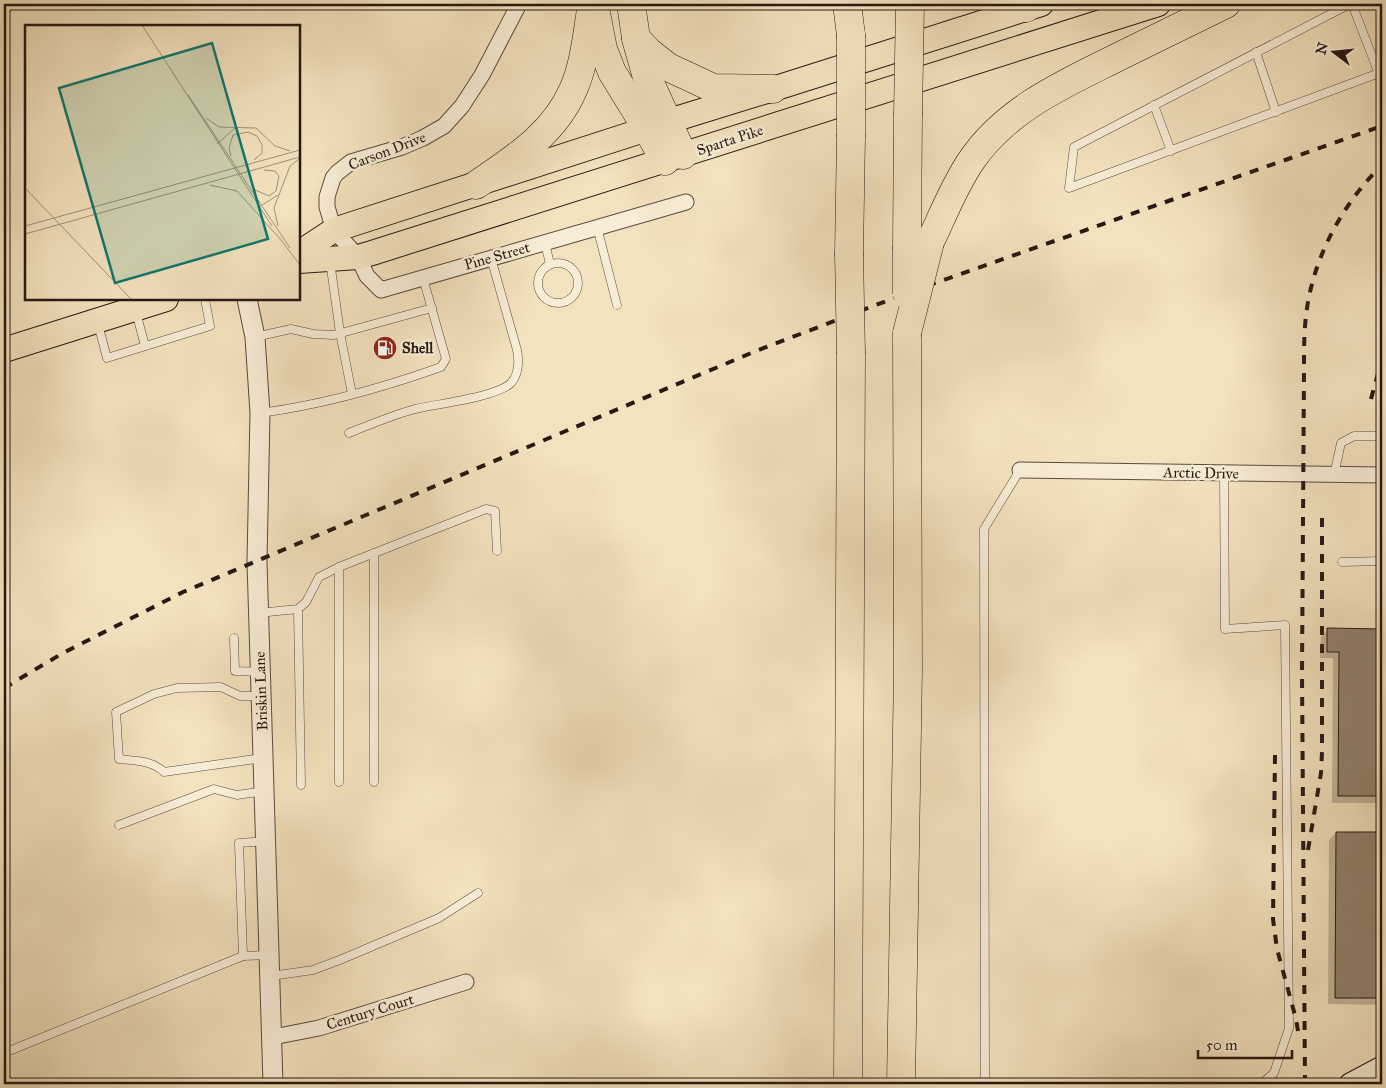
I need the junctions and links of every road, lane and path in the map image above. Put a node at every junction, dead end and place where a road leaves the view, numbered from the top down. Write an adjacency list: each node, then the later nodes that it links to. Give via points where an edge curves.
1 (519, 4): 24 (street, Carson Drive, via 482,75 444,126 423,138 351,162 336,173 327,197)
2 (593, 4): 18 (highway, via 612,72); 21 (highway, via 574,89 562,112 531,146)
3 (631, 4): 12 (highway)
4 (848, 4): 11 (highway)
5 (852, 4): 11 (highway)
6 (910, 4): 26 (highway, bridge, via 908,115)
7 (1158, 4): 20 (main road, Sparta Pike)
8 (1226, 4): 26 (highway, via 1060,86 1013,116 971,160)
9 (1351, 4): 13 (lane); 14 (lane)
10 (1033, 5): 15 (main road, Sparta Pike)
11 (851, 35): 78 (highway, bridge)
12 (636, 38): 15 (highway, via 668,67 713,88); 18 (highway)
13 (1256, 52): 16 (lane); 17 (lane)
14 (1381, 73): 17 (lane)
15 (773, 90): 18 (main road, Sparta Pike)
16 (1154, 105): 19 (lane); 19 (lane, via 1074,146 1069,188)
17 (1276, 112): 19 (lane)
18 (658, 125): 20 (highway); 21 (main road, Sparta Pike)
19 (1171, 151)
20 (674, 158): 28 (main road, Sparta Pike)
21 (476, 185): 24 (main road, Sparta Pike)
22 (686, 202): 23 (street, Pine Street)
23 (597, 227): 25 (street, Pine Street); 36 (lane)
24 (334, 230): 27 (main road, Sparta Pike); 28 (street, Pine Street)
25 (545, 242): 29 (street, Pine Street); 31 (lane)
26 (918, 245): 79 (highway, bridge, via 907,333 908,670)
27 (301, 251): 30 (main road, Sparta Pike)
28 (358, 257): 30 (main road, Sparta Pike); 32 (street, Pine Street, via 367,276 381,290)
29 (492, 258): 32 (street, Pine Street); 46 (lane, via 519,362 512,382 482,395 414,409)
30 (330, 260): 40 (lane)
31 (550, 264): 31 (lane, via 541,273 540,292 549,301 567,301 578,288 575,272 564,263)
32 (423, 278): 37 (lane)
33 (163, 300): 38 (main road)
34 (205, 300): 42 (lane, via 210,326)
35 (247, 300): 41 (street, Briskin Lane)
36 (618, 305)
37 (432, 308): 40 (lane); 44 (lane, via 445,363 432,370)
38 (135, 309): 39 (main road); 42 (lane)
39 (97, 321): 42 (lane, via 107,358); 43 (main road)
40 (340, 333): 41 (lane, via 313,334 291,329); 44 (lane)
41 (255, 337): 45 (street, Briskin Lane)
42 (145, 346)
43 (4, 350)
44 (352, 394): 45 (lane, via 292,409)
45 (260, 413): 58 (street, Briskin Lane)
46 (349, 433)
47 (1382, 436): 50 (lane, via 1354,436 1341,443)
48 (1020, 470): 49 (street, Arctic Drive); 80 (lane, via 984,529)
49 (1224, 473): 50 (street, Arctic Drive); 81 (lane, via 1225,629 1285,625 1289,1028 1274,1073)
50 (1334, 475): 51 (street, Arctic Drive)
51 (1382, 475)
52 (497, 550): 53 (lane, via 495,511 486,509)
53 (374, 553): 56 (lane); 64 (lane)
54 (1382, 561): 55 (lane)
55 (1342, 562)
56 (339, 567): 57 (lane, via 319,577 306,602); 63 (lane)
57 (298, 609): 58 (lane); 65 (lane)
58 (258, 613): 60 (street, Briskin Lane)
59 (234, 638): 60 (lane, via 235,671)
60 (260, 672): 61 (street, Briskin Lane)
61 (261, 696): 62 (street, Briskin Lane); 62 (lane, via 240,696 221,687 177,688 154,694 116,712 119,759 149,762 164,772)
62 (263, 758): 66 (street, Briskin Lane)
63 (339, 782)
64 (374, 782)
65 (301, 785)
66 (264, 791): 67 (lane, via 236,795 214,789); 68 (street, Briskin Lane)
67 (119, 825)
68 (266, 840): 70 (street, Briskin Lane); 71 (lane, via 239,843)
69 (478, 893): 72 (lane, via 439,918 342,959 313,970)
70 (270, 954): 71 (lane); 72 (street, Briskin Lane)
71 (243, 956): 75 (lane)
72 (271, 976): 74 (street, Briskin Lane)
73 (466, 982): 74 (street, Century Court, via 318,1028)
74 (273, 1036): 77 (street, Briskin Lane)
75 (4, 1053)
76 (1382, 1067): 82 (main road)
77 (273, 1084)
78 (848, 1084)
79 (901, 1084)
80 (985, 1084)
81 (1261, 1084)
82 (1350, 1084)

